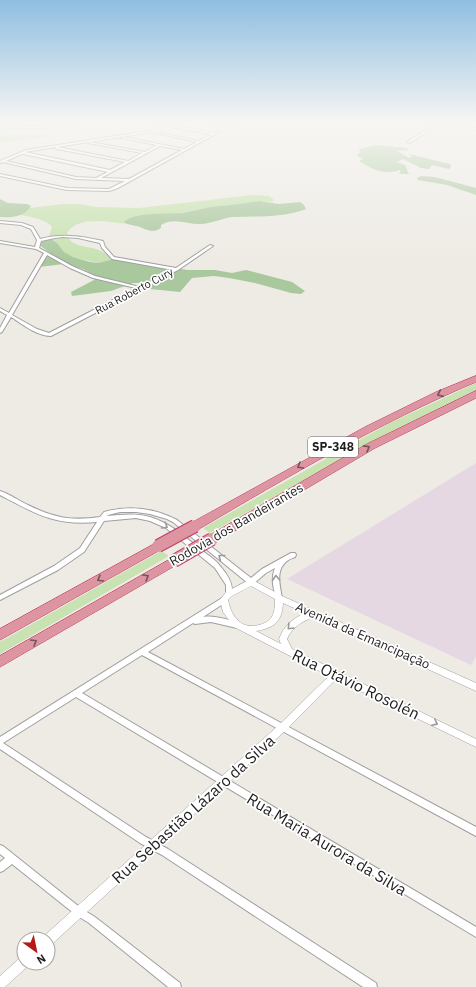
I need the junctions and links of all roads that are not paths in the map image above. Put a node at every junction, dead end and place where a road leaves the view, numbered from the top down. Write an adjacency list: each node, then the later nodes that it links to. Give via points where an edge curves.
1 (28, 167): 7 (street, via 72,177)
2 (92, 167): 5 (street)
3 (118, 167): 5 (street)
4 (153, 167): 8 (street)
5 (110, 171): 7 (street)
6 (0, 174): 8 (street, via 72,189 109,190)
7 (95, 179): 8 (street)
8 (129, 180)
9 (0, 222): 10 (street, via 22,224 32,228)
10 (39, 240): 13 (street); 15 (street, via 60,236 84,237 102,242 103,247 113,258)
11 (0, 242): 13 (street)
12 (211, 246): 15 (street, Rua Roberto Cury)
13 (38, 248): 14 (street)
14 (46, 253): 16 (street, via 94,277); 18 (street)
15 (177, 269): 16 (street, Rua Roberto Cury)
16 (140, 288): 18 (street, Rua Roberto Cury, via 49,335)
17 (0, 309): 18 (street)
18 (9, 314): 19 (street)
19 (0, 332)
20 (476, 379): 34 (highway, Rodovia dos Bandeirantes / SP-348, one-way to 34, bridge, via 358,433)
21 (476, 394): 37 (highway, Rodovia dos Bandeirantes / SP-348, one-way to 21, bridge, via 371,446)
22 (0, 493): 23 (street, via 55,518 71,521)
23 (101, 519): 26 (street, one-way to 23, via 169,518 151,512 128,510 106,513); 27 (street, one-way to 27, via 136,516 168,527 217,566 229,585); 28 (street, via 82,550 56,568)
24 (293, 554): 25 (street)
25 (283, 561): 26 (street, via 264,571); 29 (street, one-way to 25, via 274,579)
26 (251, 582): 27 (street); 29 (street, Avenida da Emancipação)
27 (226, 597): 31 (street); 32 (street, via 227,612)
28 (0, 598)
29 (279, 598): 30 (street, Avenida da Emancipação); 33 (street, via 279,608 274,621 262,628)
30 (313, 613): 35 (street, one-way to 35, via 297,620 286,630 283,639); 39 (street, Avenida da Emancipação)
31 (186, 624): 32 (street, via 214,618); 36 (street)
32 (237, 625): 33 (street, Rua Otávio Rosolén)
33 (248, 629): 35 (street, Rua Otávio Rosolén)
34 (0, 635)
35 (290, 651): 38 (street, Rua Otávio Rosolén)
36 (142, 652): 40 (street); 41 (street)
37 (0, 662)
38 (335, 675): 41 (street, Rua Sebastião Lázaro da Silva); 43 (street, Rua Otávio Rosolén, one-way to 43)
39 (476, 686)
40 (76, 693): 42 (street); 45 (street, Rua Maria Aurora da Silva)
41 (283, 727): 45 (street, Rua Sebastião Lázaro da Silva); 46 (street)
42 (0, 741)
43 (476, 743)
44 (0, 745): 47 (street)
45 (224, 782): 47 (street, Rua Sebastião Lázaro da Silva); 52 (street, Rua Maria Aurora da Silva)
46 (476, 832)
47 (153, 846): 51 (street, Rua Sebastião Lázaro da Silva); 57 (street)
48 (0, 849): 49 (street)
49 (11, 859): 50 (street); 51 (street)
50 (0, 868)
51 (79, 912): 53 (street, Rua Sebastião Lázaro da Silva); 56 (street)
52 (476, 932)
53 (56, 933)
54 (16, 969): 55 (street)
55 (0, 984)
56 (176, 987)
57 (372, 987)

